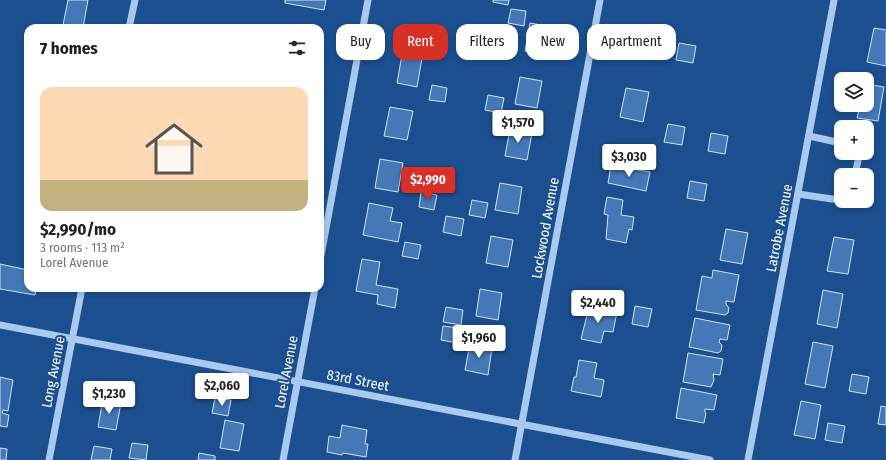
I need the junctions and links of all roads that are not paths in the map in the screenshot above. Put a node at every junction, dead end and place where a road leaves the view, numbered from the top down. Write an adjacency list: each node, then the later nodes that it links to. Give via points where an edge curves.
1 (134, 0): 5 (street)
2 (368, 0): 10 (street)
3 (600, 0): 16 (street, Lockwood Avenue)
4 (834, 0): 6 (street, Latrobe Avenue)
5 (130, 24)
6 (809, 136): 7 (street); 8 (street, Latrobe Avenue)
7 (834, 141)
8 (798, 194): 9 (street); 21 (street, Latrobe Avenue)
9 (834, 199)
10 (324, 239)
11 (81, 292): 14 (street, Long Avenue)
12 (314, 292): 15 (street, Lorel Avenue)
13 (0, 325): 14 (street, 83rd Street)
14 (72, 339): 15 (street, 83rd Street); 17 (street, Long Avenue)
15 (298, 382): 16 (street, 83rd Street); 18 (street, Lorel Avenue)
16 (521, 424): 19 (street, Lockwood Avenue); 20 (street, 83rd Street)
17 (50, 460)
18 (283, 460)
19 (515, 460)
20 (710, 460)
21 (748, 460)

